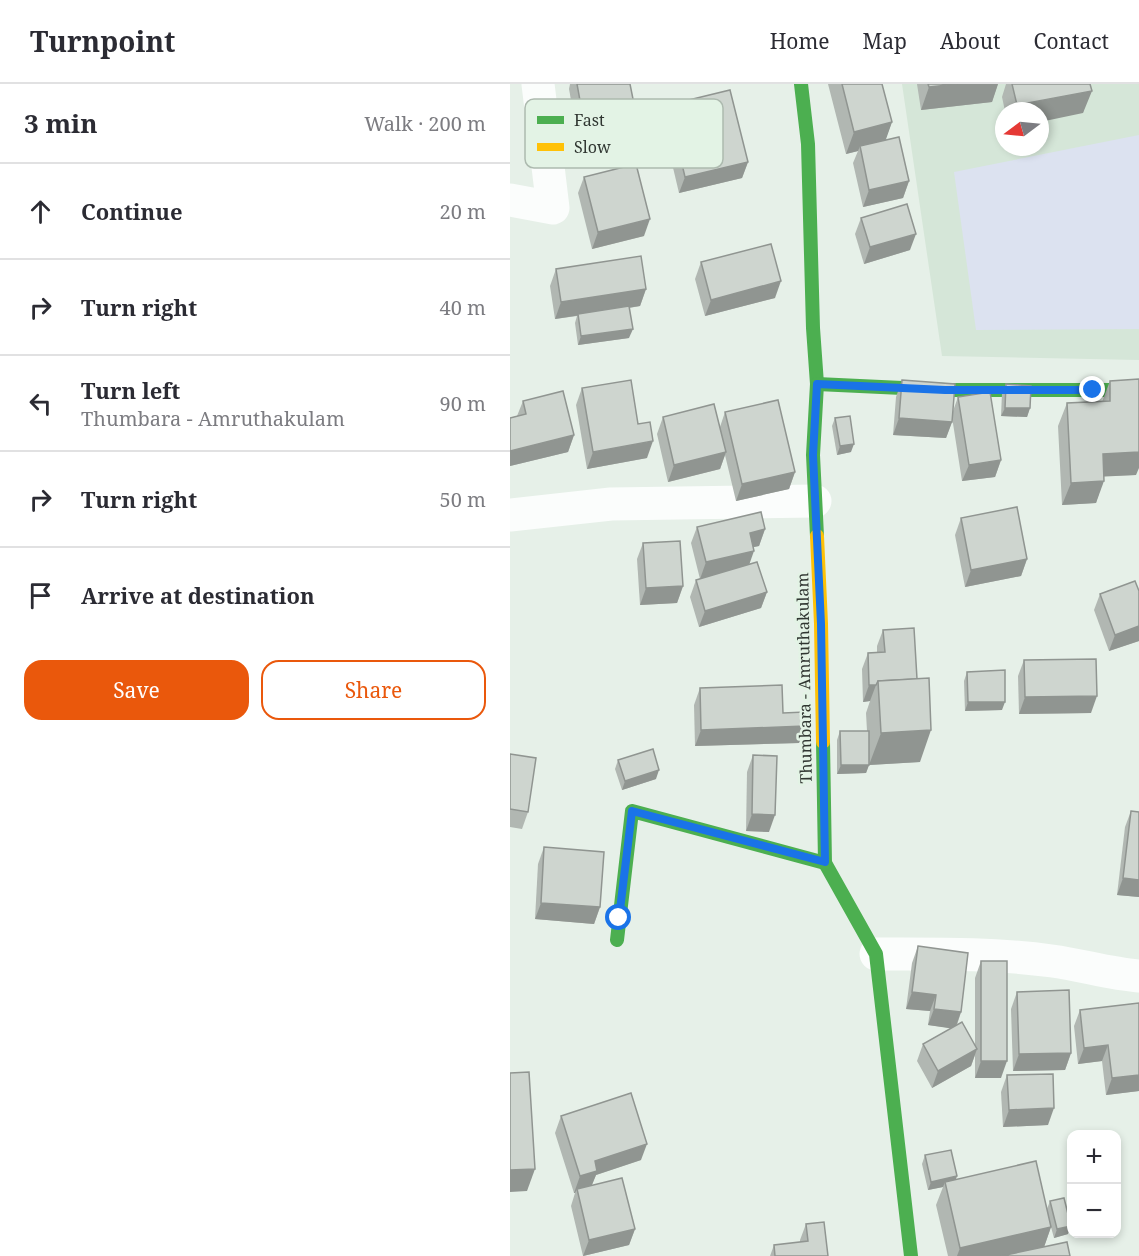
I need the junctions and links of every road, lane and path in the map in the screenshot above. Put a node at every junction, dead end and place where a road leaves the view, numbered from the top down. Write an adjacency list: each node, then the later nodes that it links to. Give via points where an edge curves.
1 (538, 84): 3 (street)
2 (801, 84): 6 (street, Thumbara - Amruthakulam, via 808,144)
3 (540, 99)
4 (549, 168): 5 (street, via 554,208)
5 (510, 200)
6 (817, 384): 7 (street, via 945,390); 8 (street, Thumbara - Amruthakulam)
7 (1139, 390)
8 (815, 501): 9 (street, via 611,504); 10 (street, Thumbara - Amruthakulam)
9 (510, 515)
10 (825, 862): 11 (street, via 632,811); 12 (street, Thumbara - Amruthakulam)
11 (617, 940)
12 (876, 954): 13 (street, via 994,955); 14 (street, Thumbara - Amruthakulam)
13 (1139, 976)
14 (911, 1256)

